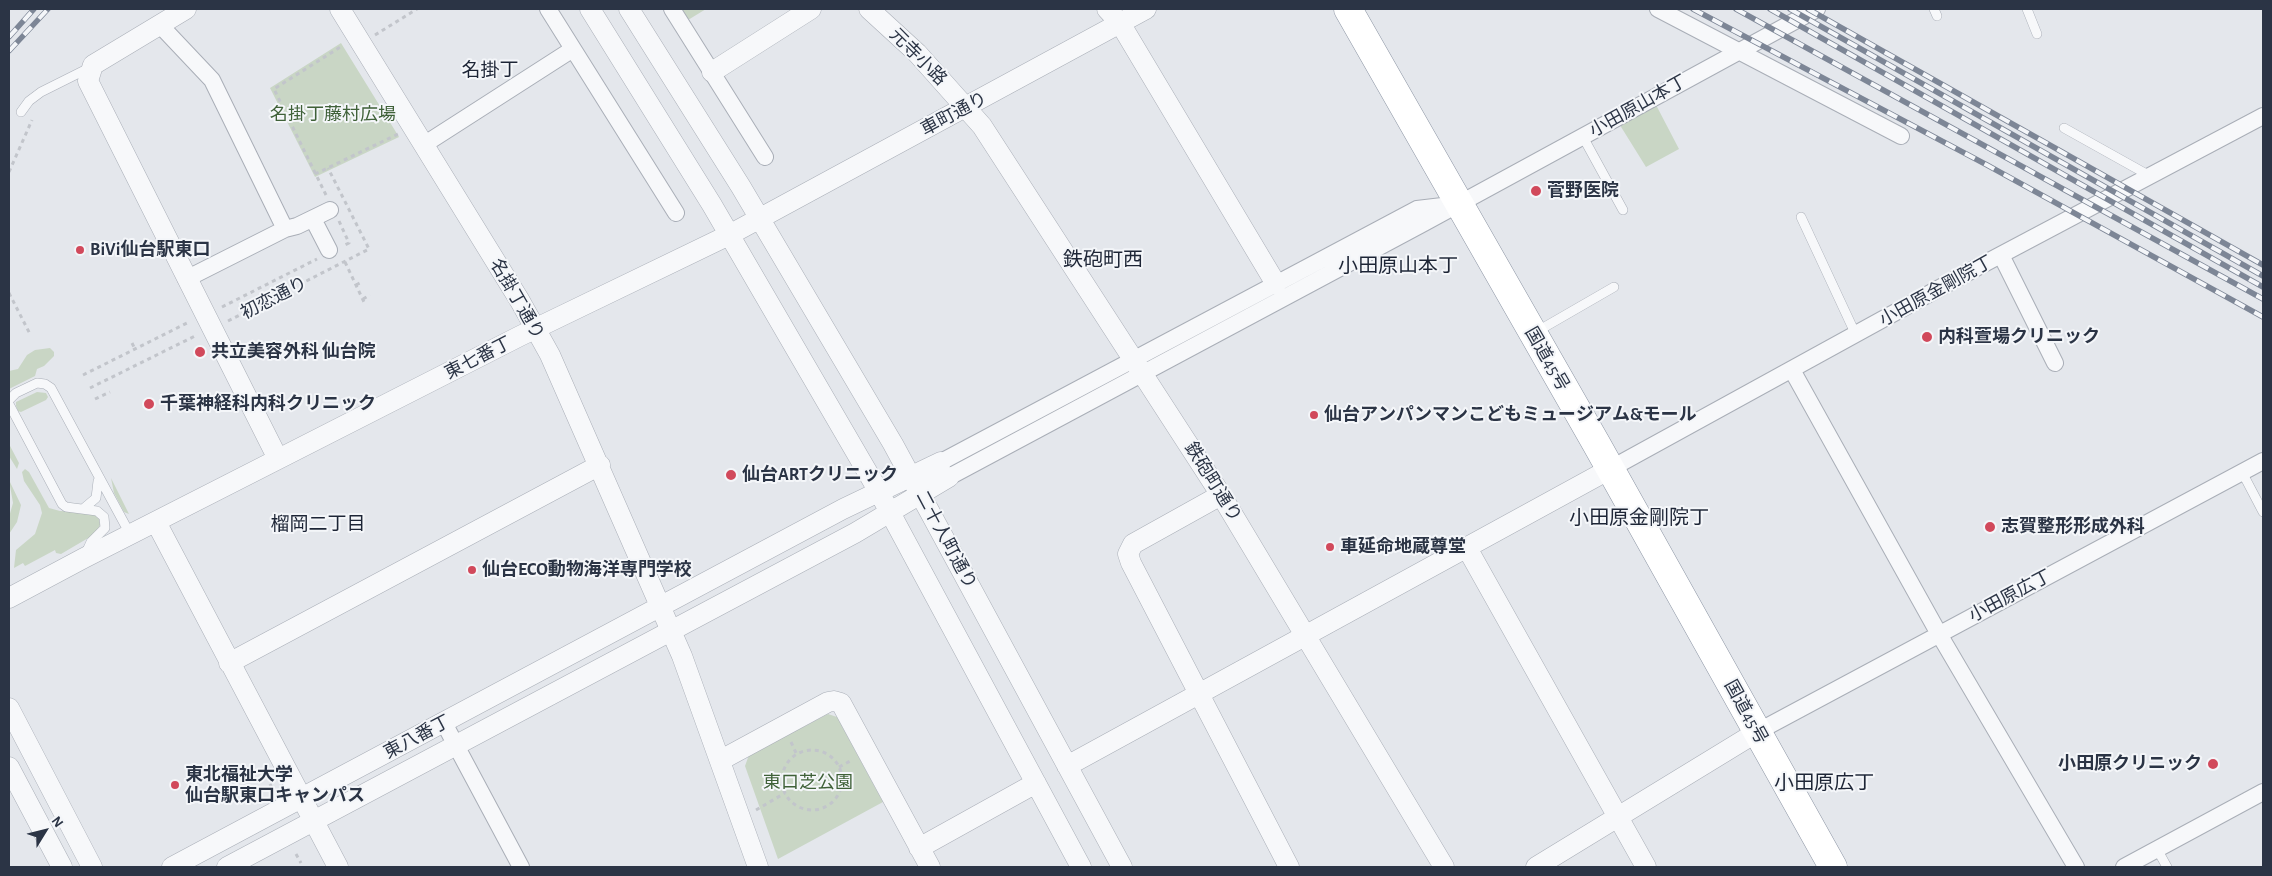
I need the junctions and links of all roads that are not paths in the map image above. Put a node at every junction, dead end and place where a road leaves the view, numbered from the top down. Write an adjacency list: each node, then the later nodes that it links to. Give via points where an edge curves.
1 (186, 9): 15 (street)
2 (340, 9): 27 (street, 名掛丁通り)
3 (548, 9): 17 (street)
4 (590, 9): 38 (street, 二十人町通り)
5 (630, 9): 34 (street, 二十人町通り)
6 (672, 9): 20 (street)
7 (811, 9): 20 (street)
8 (869, 9): 21 (street, 元寺小路, via 917,53)
9 (1146, 9): 14 (street, 車町通り)
10 (1348, 9): 30 (highway, 国道45号)
11 (1658, 9): 18 (street)
12 (1817, 9): 18 (street, 小田原山本丁)
13 (2026, 9): 16 (lane)
14 (1114, 16): 21 (street, 車町通り); 42 (street)
15 (160, 25): 19 (street); 37 (street, via 212,80)
16 (2037, 34)
17 (573, 50): 27 (street); 33 (street)
18 (1739, 51): 25 (street, 小田原山本丁); 26 (street)
19 (93, 65): 22 (lane, via 41,92); 41 (street, via 88,81)
20 (712, 72): 28 (street)
21 (966, 107): 34 (street, 車町通り); 48 (street, 鉄砲町通り, via 982,126)
22 (21, 112)
23 (2263, 116): 29 (street, 小田原金剛院丁)
24 (2064, 128): 29 (lane)
25 (1583, 136): 30 (street, 小田原山本丁); 32 (lane)
26 (1901, 136)
27 (425, 144): 44 (street, 名掛丁通り)
28 (764, 157)
29 (2150, 176): 40 (street, 小田原金剛院丁)
30 (1460, 204): 42 (street, via 1417,209); 45 (highway, 国道45号); 48 (street, 小田原山本丁)
31 (330, 210): 36 (street)
32 (1623, 210)
33 (676, 213)
34 (760, 218): 38 (street, 東七番丁); 59 (street, 二十人町通り)
35 (1801, 218): 46 (lane)
36 (313, 219): 37 (street); 39 (street)
37 (286, 229): 41 (street)
38 (729, 235): 44 (street, 東七番丁); 60 (street, 二十人町通り)
39 (326, 253)
40 (2001, 255): 46 (street, 小田原金剛院丁); 47 (street)
41 (186, 279): 52 (street)
42 (1276, 284): 48 (street)
43 (1614, 287): 45 (lane)
44 (535, 329): 52 (street, 東七番丁); 54 (street, 名掛丁通り)
45 (1533, 334): 56 (highway, 国道45号)
46 (1856, 334): 49 (street, 小田原金剛院丁)
47 (2055, 363)
48 (1139, 366): 55 (street); 61 (street, 鉄砲町通り)
49 (1792, 370): 56 (street, 小田原金剛院丁); 72 (street)
50 (9, 400): 58 (lane, via 16,392 37,383 55,386)
51 (9, 404): 62 (lane, via 60,502 66,507)
52 (278, 459): 65 (street, 東七番丁)
53 (2263, 461): 57 (street, 小田原広丁)
54 (600, 465): 70 (street, 名掛丁通り); 74 (street)
55 (945, 469): 59 (street)
56 (1610, 469): 67 (street); 78 (highway, 国道45号)
57 (2242, 472): 64 (lane); 72 (street, 小田原広丁)
58 (97, 478): 62 (lane, via 96,498); 66 (lane)
59 (916, 485): 60 (street, 東八番丁); 63 (street, 東八番丁); 81 (street, 二十人町通り)
60 (879, 492): 63 (street, 二十人町通り); 70 (street, 東八番丁)
61 (1222, 495): 73 (street, 鉄砲町通り); 75 (street, via 1133,544 1128,554)
62 (83, 509): 68 (lane, via 101,513 106,524 90,542)
63 (890, 512): 71 (street, 東八番丁); 83 (street, 二十人町通り)
64 (2263, 512)
65 (156, 522): 66 (street, 東七番丁); 74 (street)
66 (130, 534): 68 (street, 東七番丁)
67 (1467, 548): 73 (street); 86 (street)
68 (84, 558): 69 (street, 東七番丁)
69 (9, 598)
70 (661, 606): 71 (street, 名掛丁通り); 77 (street, 東八番丁)
71 (671, 629): 79 (street, 東八番丁); 80 (street, 名掛丁通り)
72 (1940, 634): 78 (street, 小田原広丁); 105 (street)
73 (1305, 635): 75 (street); 101 (street, 鉄砲町通り)
74 (229, 662): 85 (street)
75 (1198, 694): 81 (street); 100 (street)
76 (9, 708): 91 (street)
77 (444, 723): 79 (street); 85 (street, 東八番丁)
78 (1758, 732): 86 (street); 104 (highway, 国道45号)
79 (455, 744): 87 (street, 東八番丁); 95 (street)
80 (721, 760): 88 (street, via 828,702 841,703); 96 (street, 名掛丁通り)
81 (1067, 766): 99 (street, 二十人町通り)
82 (9, 767): 90 (street)
83 (1036, 783): 88 (street); 98 (street, 二十人町通り)
84 (2263, 792): 89 (street)
85 (300, 798): 87 (street); 92 (street, 東八番丁)
86 (1618, 817): 102 (street); 103 (street)
87 (314, 822): 93 (street, 東八番丁); 94 (street)
88 (919, 848): 97 (street)
89 (2157, 849): 106 (street); 107 (lane)
90 (62, 867)
91 (92, 867)
92 (172, 867)
93 (227, 867)
94 (338, 867)
95 (521, 867)
96 (758, 867)
97 (930, 867)
98 (1081, 867)
99 (1122, 867)
100 (1289, 867)
101 (1444, 867)
102 (1536, 867)
103 (1646, 867)
104 (1833, 867)
105 (2076, 867)
106 (2124, 867)
107 (2167, 867)

